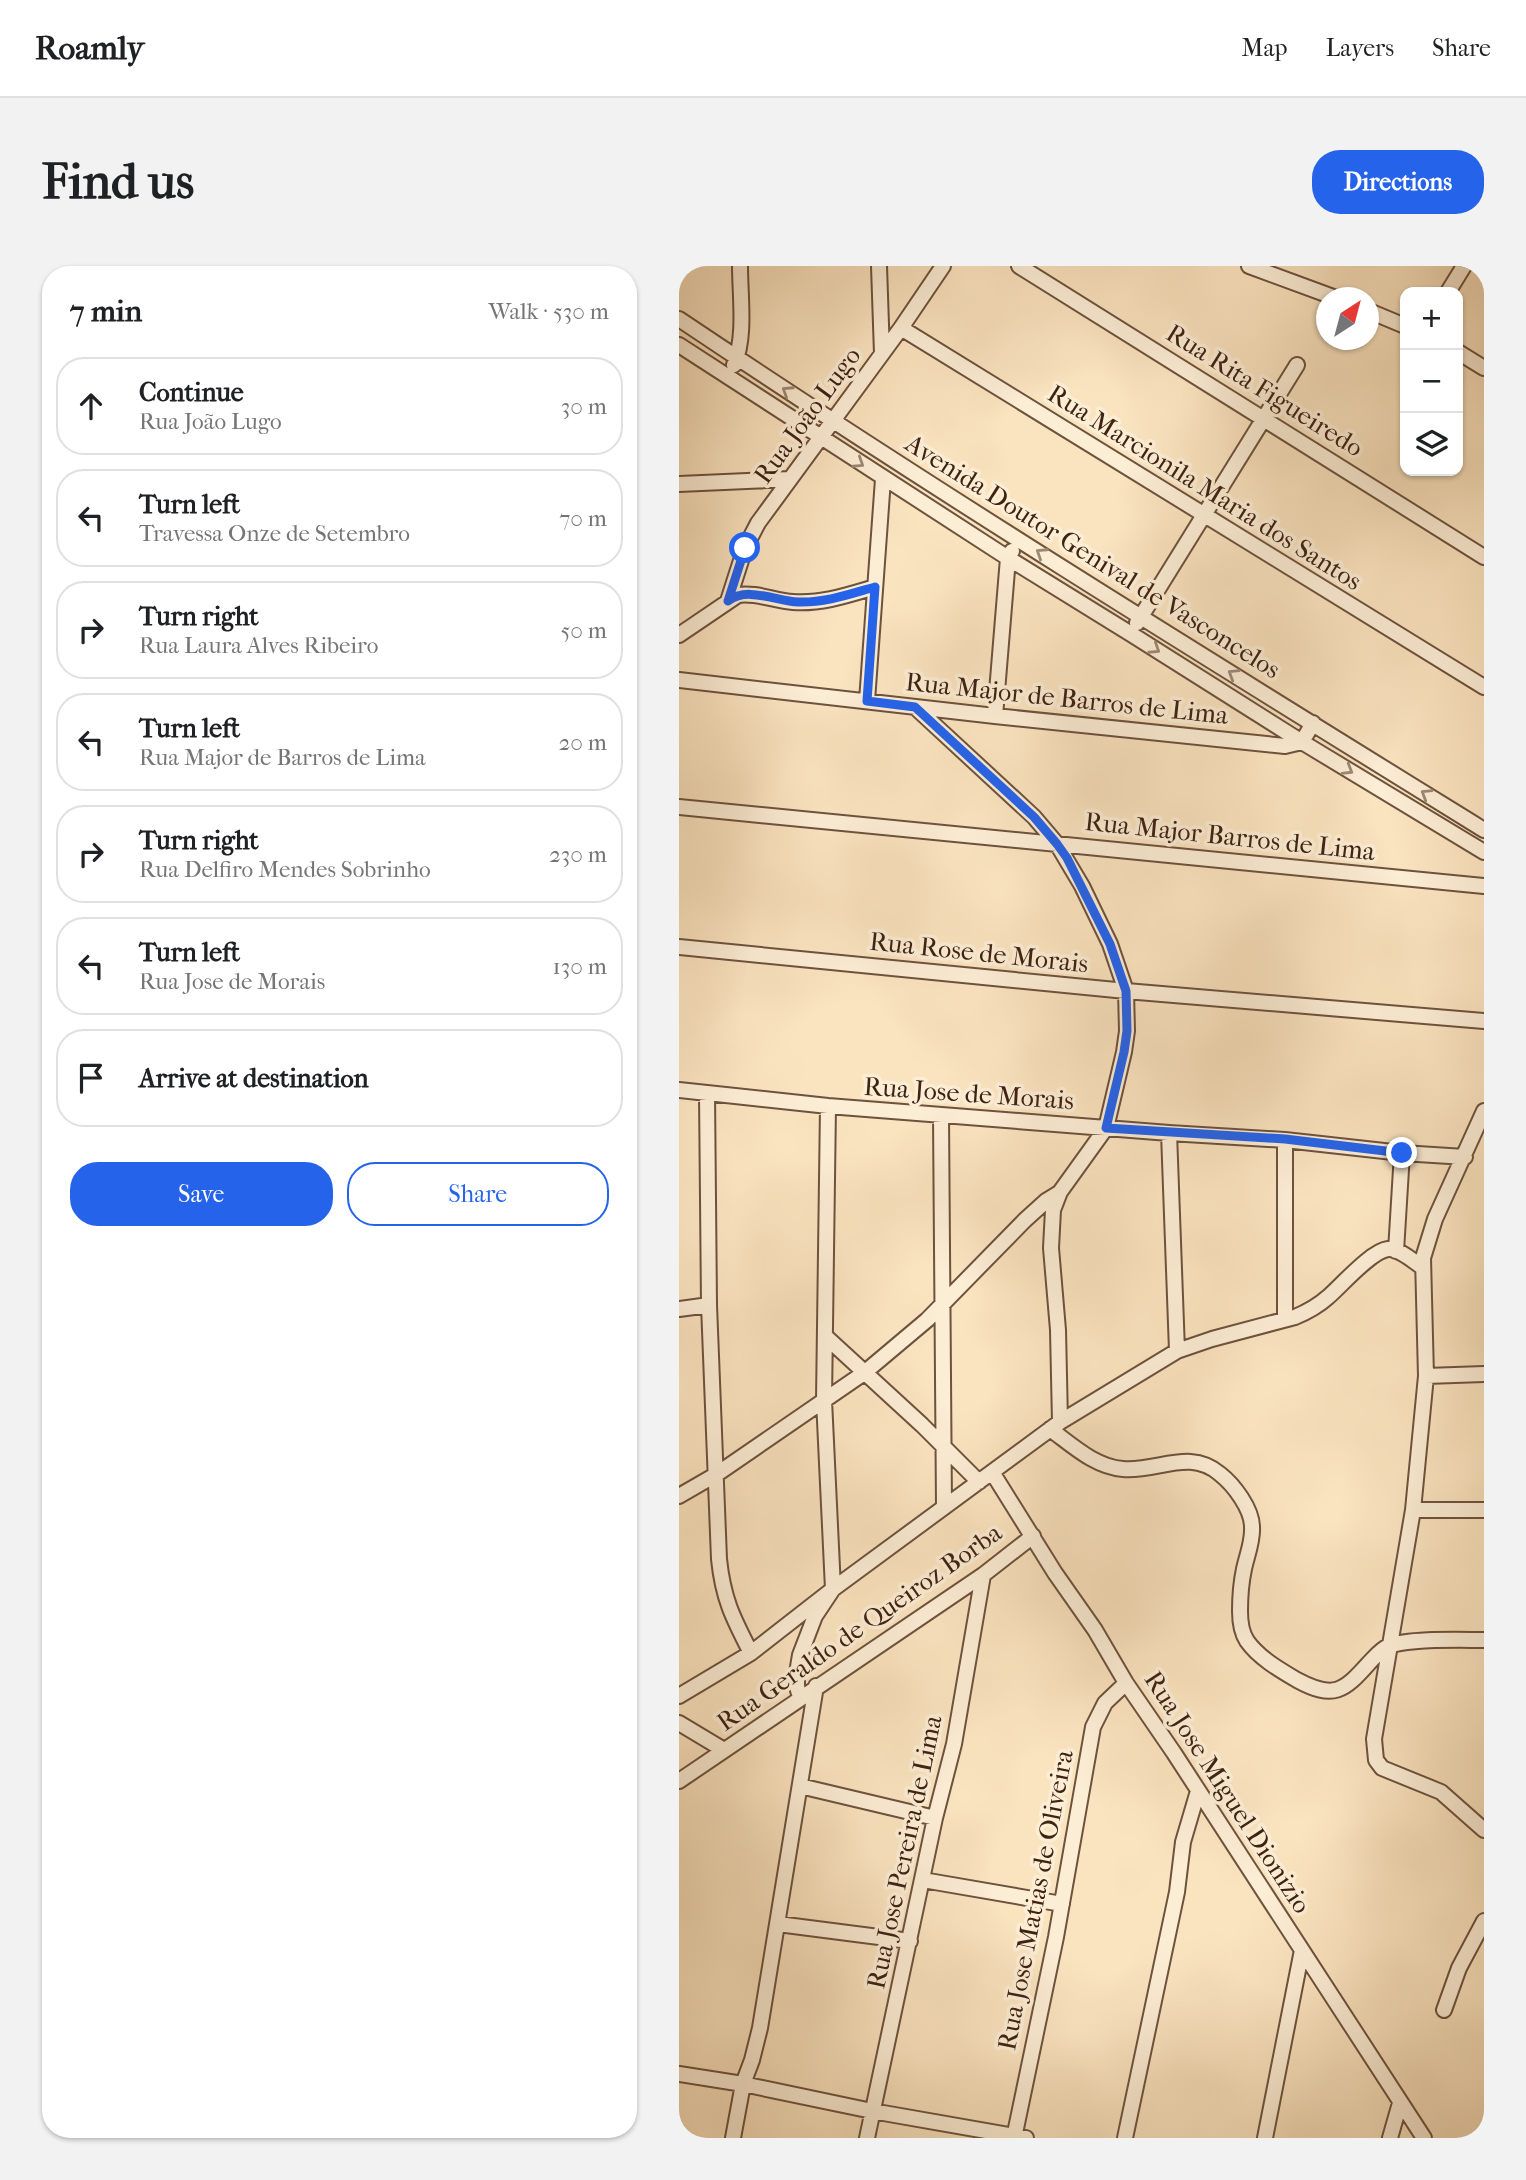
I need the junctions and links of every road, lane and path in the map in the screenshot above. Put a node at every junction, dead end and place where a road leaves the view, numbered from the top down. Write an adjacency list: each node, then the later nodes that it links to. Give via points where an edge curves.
1 (740, 266): 16 (street)
2 (879, 266): 14 (street)
3 (943, 266): 12 (street, Rua João Lugo)
4 (1019, 266): 20 (street, Rua Rita Figueiredo)
5 (1249, 266): 8 (street)
6 (1464, 266): 7 (street)
7 (1451, 287)
8 (1316, 291)
9 (1379, 314): 11 (street)
10 (679, 319): 16 (street, Avenida Doutor Genival de Vasconcelos)
11 (1400, 324)
12 (901, 328): 14 (street, Rua João Lugo); 26 (street, Rua Marcionila Maria dos Santos)
13 (679, 345): 19 (street, Avenida Doutor Genival de Vasconcelos)
14 (882, 354): 21 (street, Rua João Lugo)
15 (1463, 355): 18 (street)
16 (737, 358): 19 (street); 21 (street, Avenida Doutor Genival de Vasconcelos, one-way to 16)
17 (1297, 365): 20 (street)
18 (1484, 368)
19 (729, 377): 22 (street, Avenida Doutor Genival de Vasconcelos)
20 (1263, 418): 26 (street); 28 (street, Rua Rita Figueiredo)
21 (833, 421): 22 (street, Rua João Lugo); 27 (street, Avenida Doutor Genival de Vasconcelos)
22 (821, 438): 23 (street, Avenida Doutor Genival de Vasconcelos, one-way to 23); 24 (street, Rua João Lugo)
23 (883, 479): 29 (street, Avenida Doutor Genival de Vasconcelos); 30 (street)
24 (790, 480): 25 (street); 31 (street, Rua João Lugo, via 751,535)
25 (679, 484)
26 (1203, 516): 32 (street); 36 (street, Rua Marcionila Maria dos Santos)
27 (1019, 539): 29 (street); 32 (street, Avenida Doutor Genival de Vasconcelos, one-way to 27)
28 (1484, 557)
29 (1009, 558): 33 (street, Avenida Doutor Genival de Vasconcelos); 39 (street)
30 (875, 587): 31 (street, via 821,601 743,594); 37 (street)
31 (728, 601): 34 (street)
32 (1141, 617): 33 (street); 40 (street, Avenida Doutor Genival de Vasconcelos, one-way to 32)
33 (1131, 634): 41 (street, Avenida Doutor Genival de Vasconcelos, one-way to 41)
34 (679, 635)
35 (679, 680): 37 (street, Rua Major de Barros de Lima)
36 (1484, 687)
37 (867, 701): 38 (street, Rua Major de Barros de Lima)
38 (915, 707): 39 (street, Rua Major de Barros de Lima); 44 (street)
39 (995, 716): 41 (street, Rua Major de Barros de Lima, via 1285,746)
40 (1313, 723): 41 (street); 43 (street, Avenida Doutor Genival de Vasconcelos, one-way to 40)
41 (1302, 742): 45 (street, Avenida Doutor Genival de Vasconcelos, one-way to 45)
42 (679, 807): 44 (street, Rua Major Barros de Lima)
43 (1484, 830)
44 (1057, 844): 46 (street, Rua Major Barros de Lima); 48 (street, via 1110,944)
45 (1484, 852)
46 (1484, 886)
47 (679, 947): 48 (street, Rua Rose de Morais)
48 (1126, 991): 49 (street, Rua Rose de Morais); 55 (street, via 1124,1052)
49 (1484, 1021)
50 (679, 1090): 51 (street, Rua Jose de Morais)
51 (707, 1093): 52 (street, Rua Jose de Morais); 63 (street)
52 (828, 1106): 54 (street, Rua Jose de Morais); 67 (street)
53 (1484, 1111): 59 (street)
54 (941, 1116): 55 (street, Rua Jose de Morais); 64 (street)
55 (1106, 1128): 56 (street, Rua Jose de Morais); 60 (street)
56 (1169, 1133): 57 (street, Rua Jose de Morais); 68 (street)
57 (1285, 1139): 58 (street, Rua Jose de Morais); 66 (street)
58 (1402, 1153): 59 (street, Rua Jose de Morais); 61 (street)
59 (1465, 1157): 62 (street, via 1429,1234)
60 (1060, 1192): 64 (street, via 1025,1220); 73 (street, via 1051,1233 1058,1330)
61 (1396, 1251): 62 (street); 66 (street, via 1381,1252 1317,1306)
62 (1422, 1267): 71 (street)
63 (709, 1305): 65 (street); 76 (street)
64 (942, 1306): 69 (street); 74 (street)
65 (679, 1309)
66 (1285, 1319): 68 (street)
67 (825, 1336): 69 (street); 72 (street)
68 (1177, 1351): 73 (street)
69 (864, 1373): 72 (street); 74 (street)
70 (1484, 1374): 71 (street)
71 (1426, 1376): 80 (street)
72 (824, 1400): 76 (street); 84 (street)
73 (1055, 1425): 75 (street); 86 (street, via 1089,1457 1109,1466 1133,1469 1191,1461 1221,1475 1241,1499 1252,1525 1242,1579 1241,1629 1257,1652 1287,1674 1323,1689 1342,1689)
74 (944, 1447): 77 (street); 79 (street)
75 (992, 1472): 77 (street); 82 (street, Rua Jose Miguel Dionizio)
76 (717, 1474): 78 (street); 87 (street, via 722,1585)
77 (979, 1482): 79 (street)
78 (679, 1496)
79 (944, 1507): 84 (street)
80 (1413, 1510): 81 (street); 86 (street)
81 (1484, 1510)
82 (1033, 1536): 83 (street, Rua Geraldo de Queiroz Borba); 88 (street, Rua Jose Miguel Dionizio)
83 (983, 1575): 89 (street, Rua Geraldo de Queiroz Borba); 97 (street, Rua Jose Pereira de Lima, via 961,1708)
84 (833, 1589): 87 (street); 91 (street, via 815,1616 800,1655)
85 (1484, 1640): 86 (street)
86 (1391, 1645): 98 (street, via 1379,1698 1376,1760 1392,1773 1441,1792)
87 (751, 1653): 90 (street)
88 (1126, 1683): 96 (street, Rua Jose Miguel Dionizio); 100 (street, Rua Jose Matias de Oliveira, via 1105,1703 1093,1727)
89 (816, 1686): 91 (street, Rua Geraldo de Queiroz Borba); 95 (street)
90 (679, 1696)
91 (800, 1697): 93 (street, Rua Geraldo de Queiroz Borba)
92 (679, 1723): 93 (street)
93 (724, 1750): 94 (street, Rua Geraldo de Queiroz Borba)
94 (679, 1781)
95 (800, 1786): 97 (street); 102 (street)
96 (1198, 1791): 104 (street, Rua Jose Miguel Dionizio); 113 (street, via 1183,1842 1177,1892)
97 (935, 1818): 99 (street, Rua Jose Pereira de Lima)
98 (1484, 1830)
99 (923, 1880): 100 (street); 103 (street, Rua Jose Pereira de Lima)
100 (1062, 1904): 110 (street, Rua Jose Matias de Oliveira)
101 (1484, 1921): 105 (street, via 1459,1968)
102 (778, 1924): 103 (street); 107 (street, via 760,2028)
103 (910, 1941): 109 (street, Rua Jose Pereira de Lima)
104 (1302, 1950): 108 (street, Rua Jose Miguel Dionizio); 114 (street)
105 (1444, 2010)
106 (679, 2074): 107 (street)
107 (743, 2084): 109 (street); 111 (street)
108 (1400, 2103): 115 (street); 116 (street, Rua Jose Miguel Dionizio)
109 (872, 2111): 110 (street); 112 (street, Rua Jose Pereira de Lima)
110 (1018, 2137)
111 (733, 2138)
112 (867, 2138)
113 (1125, 2138)
114 (1265, 2138)
115 (1390, 2138)
116 (1425, 2138)

